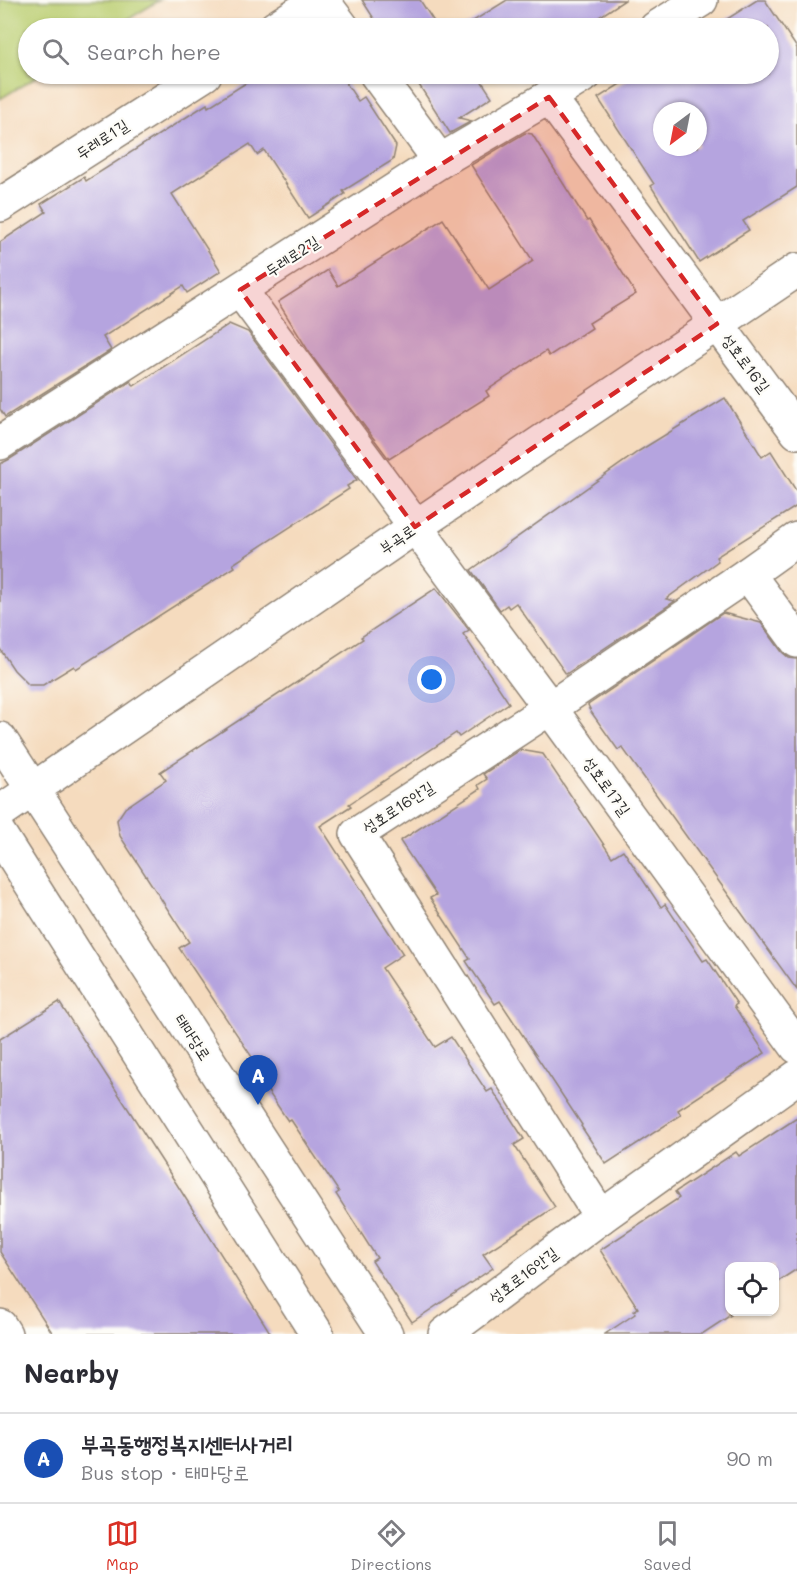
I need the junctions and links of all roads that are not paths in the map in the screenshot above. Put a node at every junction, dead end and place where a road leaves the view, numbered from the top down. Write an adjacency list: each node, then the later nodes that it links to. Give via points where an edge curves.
1 (321, 0): 3 (street); 4 (street)
2 (701, 0): 5 (street)
3 (291, 18)
4 (335, 18)
5 (672, 18)
6 (189, 84): 11 (street, 두레로1길)
7 (383, 84): 10 (street)
8 (570, 84): 9 (street, 두레로2길)
9 (549, 97): 10 (street, 두레로2길); 14 (street, 성호로16길)
10 (440, 161): 13 (street, 두레로2길)
11 (0, 205)
12 (797, 270): 14 (street, 부곡로)
13 (240, 290): 16 (street, 두레로2길); 17 (street, 성호로17길)
14 (717, 324): 15 (street, 성호로16길); 17 (street, 부곡로)
15 (797, 432)
16 (0, 443)
17 (415, 527): 21 (street, 성호로17길); 23 (street, 부곡로)
18 (797, 539): 19 (street, 성호로16안길)
19 (748, 574): 20 (street); 21 (street, 성호로16안길)
20 (797, 641)
21 (550, 708): 26 (street, 성호로17길); 28 (street, 성호로16안길, via 357,834)
22 (0, 739): 23 (street, 태마당로)
23 (33, 789): 24 (street, 부곡로); 32 (street, 태마당로)
24 (0, 812)
25 (0, 835): 31 (street)
26 (797, 1047)
27 (797, 1077): 28 (street, 성호로16안길)
28 (601, 1217): 33 (street, 성호로16안길)
29 (0, 1326): 30 (street)
30 (5, 1334)
31 (317, 1334)
32 (386, 1334)
33 (445, 1334)

